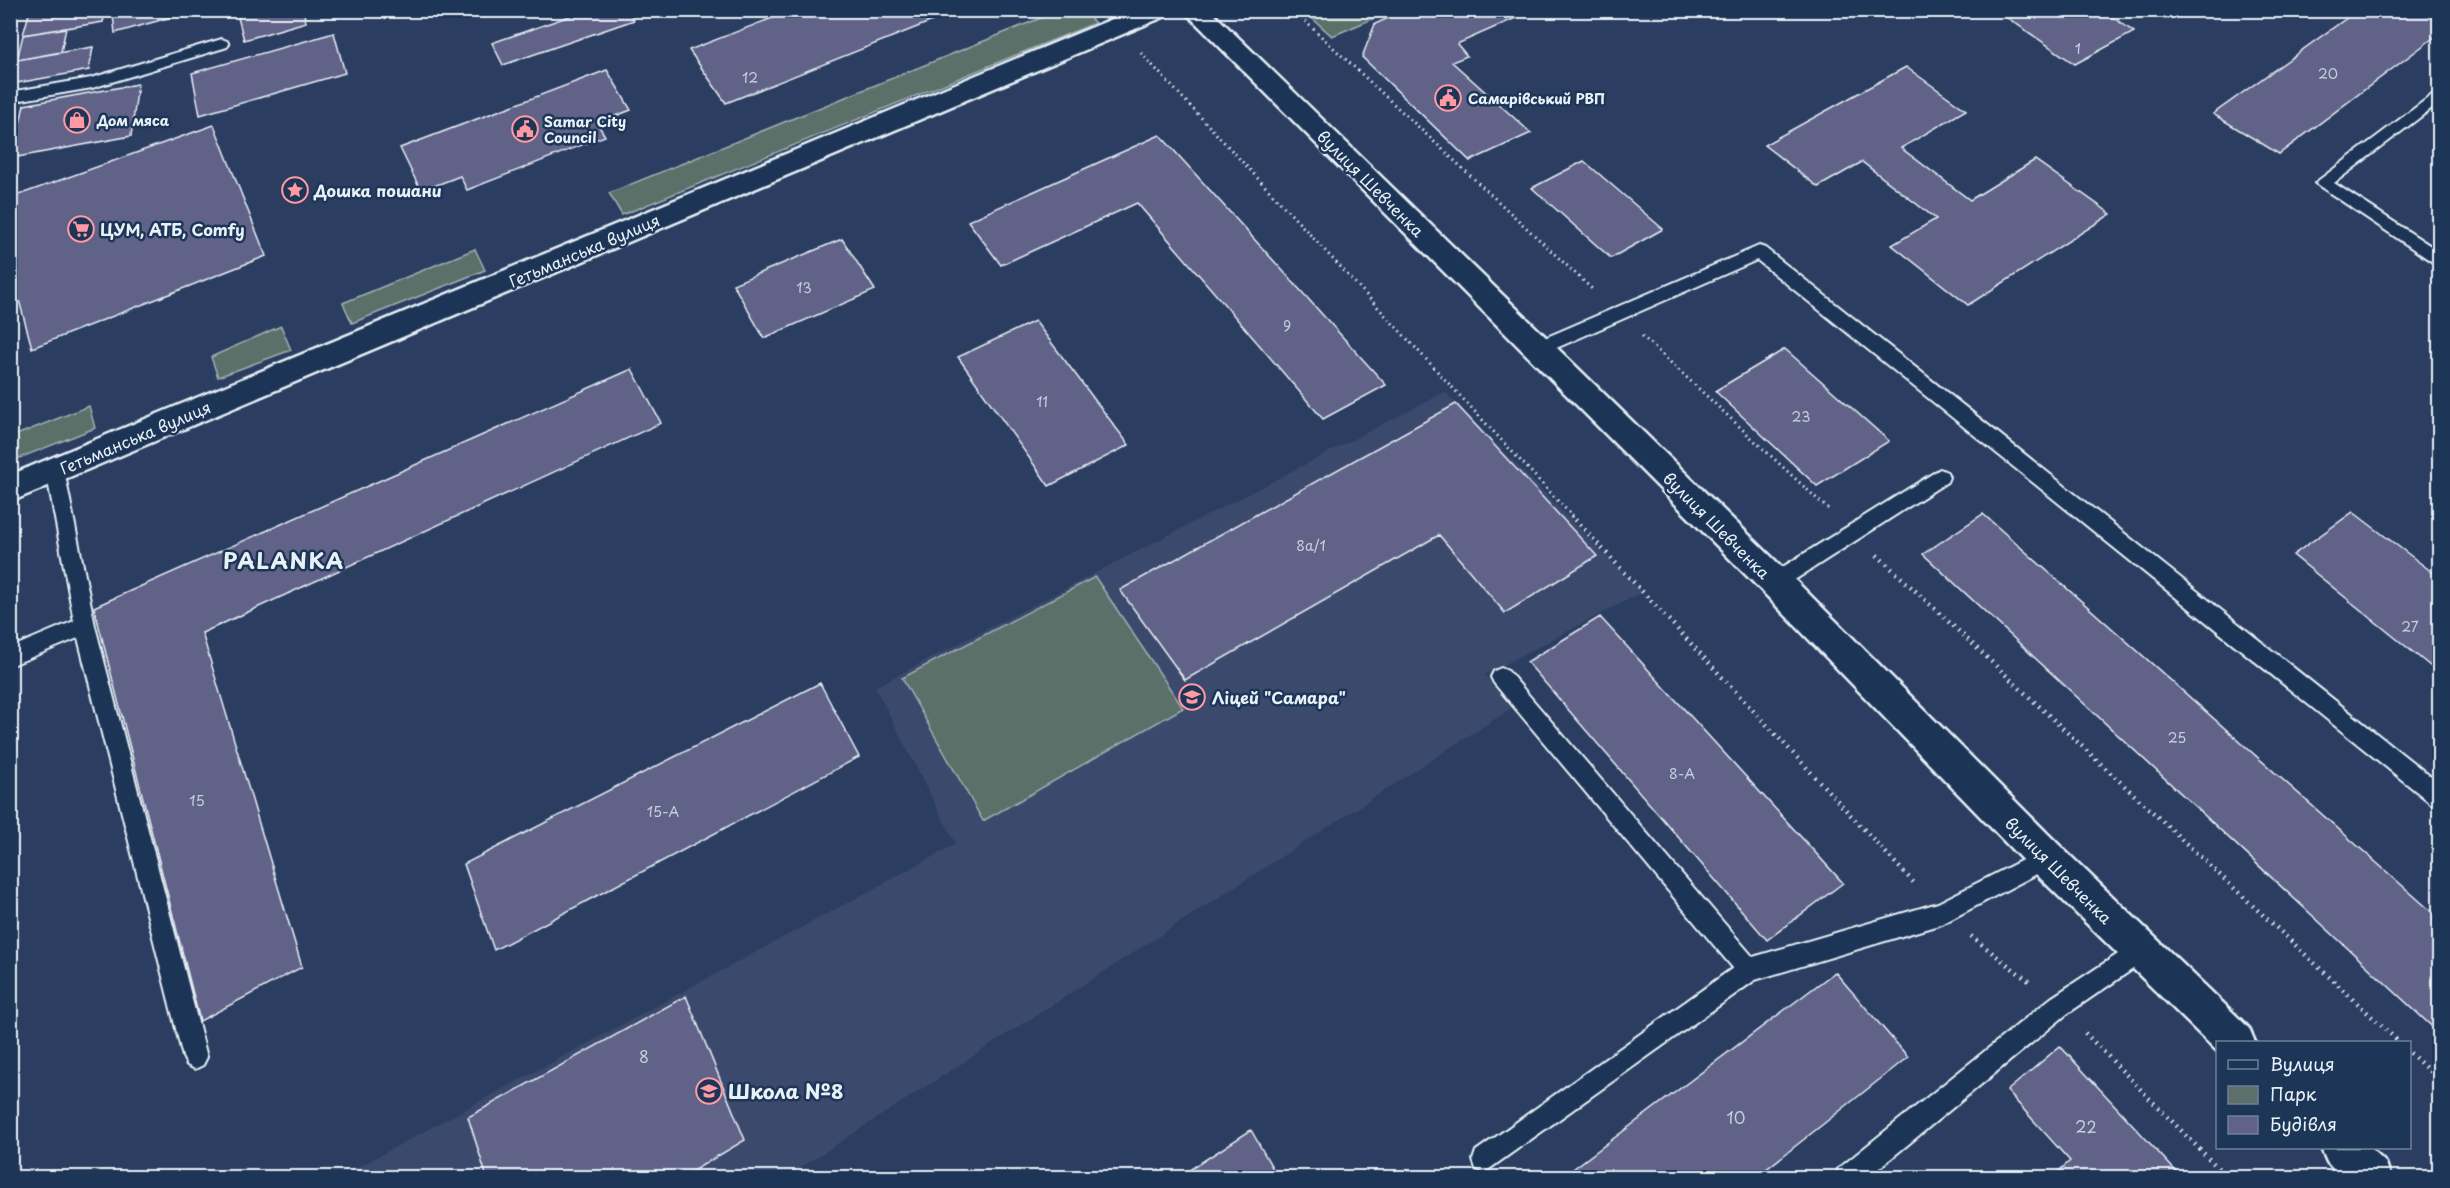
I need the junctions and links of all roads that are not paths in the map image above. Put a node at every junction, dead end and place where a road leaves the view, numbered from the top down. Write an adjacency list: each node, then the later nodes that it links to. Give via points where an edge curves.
1 (1157, 10): 8 (street, Гетьманська вулиця)
2 (1195, 10): 7 (street, вулиця Шевченка)
3 (222, 44): 5 (lane, via 92,83)
4 (2439, 94): 6 (lane, via 2323,183)
5 (10, 97)
6 (2439, 261)
7 (1539, 348): 11 (street, вулиця Шевченка); 15 (lane, via 1759,252)
8 (55, 470): 10 (street, Гетьманська вулиця); 12 (lane)
9 (1940, 477): 11 (lane)
10 (10, 489)
11 (1775, 582): 16 (street, вулиця Шевченка)
12 (86, 626): 13 (lane); 20 (lane)
13 (10, 657)
14 (1501, 677): 18 (lane)
15 (2439, 797)
16 (2046, 858): 17 (street, вулиця Шевченка); 18 (lane, via 1942,913)
17 (2142, 950): 19 (street, вулиця Шевченка); 23 (lane, via 2059,1006)
18 (1749, 970): 22 (lane)
19 (2234, 1041)
20 (195, 1058)
21 (2342, 1149): 24 (street)
22 (1485, 1161)
23 (1847, 1178)
24 (2371, 1178)

